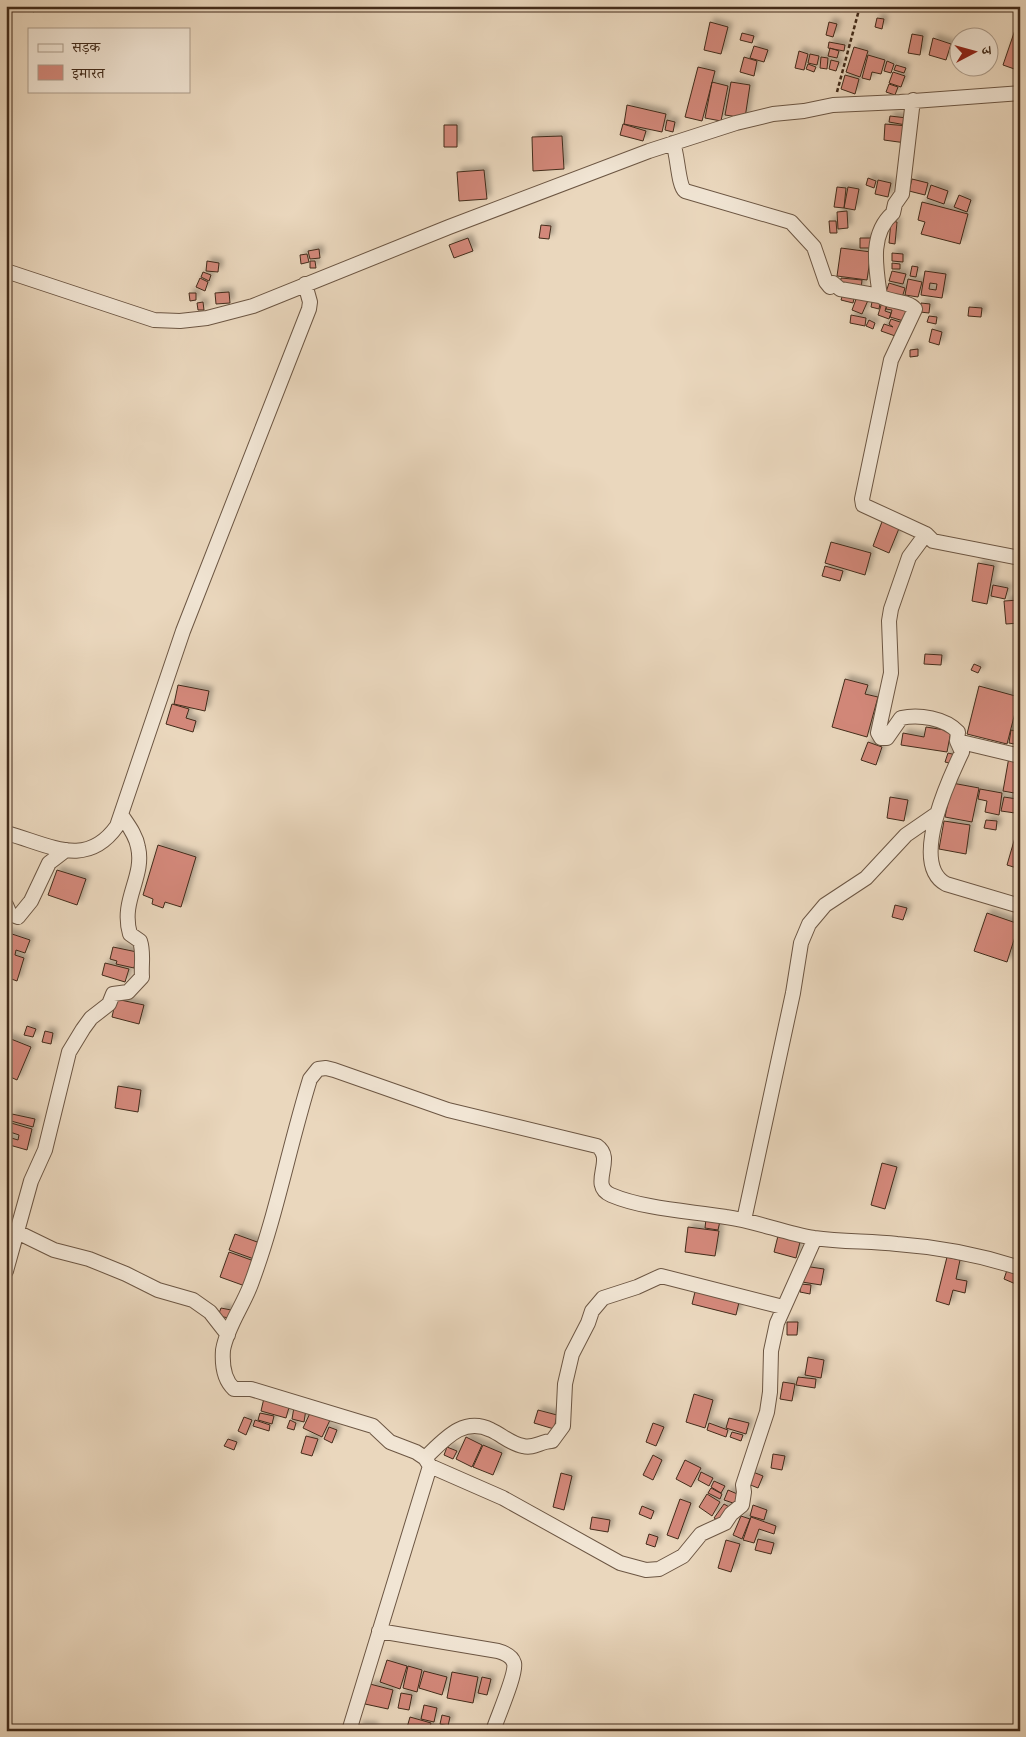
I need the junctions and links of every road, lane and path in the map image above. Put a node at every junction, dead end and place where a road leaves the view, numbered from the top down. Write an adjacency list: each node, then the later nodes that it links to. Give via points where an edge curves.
1 (860, 6): 3 (path)
2 (1020, 93): 4 (street)
3 (833, 105): 4 (street); 5 (street, via 756,118)
4 (912, 108): 8 (street, via 902,194 893,213 882,222 877,243 875,264)
5 (675, 150): 7 (street, via 449,227); 8 (street, via 679,182 684,191 791,222 814,247 830,287 833,283 840,289)
6 (6, 271): 7 (street, via 142,317 167,321 221,316)
7 (306, 286): 14 (street, via 310,302 183,631)
8 (880, 296): 9 (street, via 910,303 915,308 891,360 863,505)
9 (926, 534): 10 (street, via 933,541); 11 (street, via 909,557 891,609 891,673 878,733 881,738 887,738 901,718 913,715 941,721 954,728 958,732)
10 (1020, 558)
11 (957, 741): 12 (street); 13 (street, via 962,752)
12 (1020, 756)
13 (935, 815): 18 (street, via 930,853 939,880); 19 (street, via 906,835 866,878 825,905 809,924 801,943)
14 (122, 816): 16 (street, via 103,842 84,851); 20 (street, via 139,848 140,861 126,914 130,934 140,941 144,952 140,963 142,977 128,992 113,994 109,1004 91,1018 74,1041 62,1076 45,1150 33,1176)
15 (6, 833): 16 (street)
16 (66, 850): 17 (street, via 49,863 31,901 18,916 10,914)
17 (6, 905)
18 (1020, 906)
19 (744, 1220): 21 (street, via 772,1230); 25 (street, via 672,1210 610,1194 602,1186 605,1156 597,1146 448,1110 334,1070 318,1069 310,1079 304,1097 279,1196 251,1285)
20 (17, 1232): 23 (street); 25 (street, via 54,1250 89,1259 158,1290 193,1300 210,1312)
21 (815, 1238): 22 (street, via 926,1247 979,1256); 24 (street)
22 (1020, 1268)
23 (6, 1271)
24 (783, 1307): 26 (street, via 661,1276 603,1298 592,1311 572,1354 565,1384 563,1426 552,1441 526,1447 490,1429 468,1426 457,1429); 26 (street, via 774,1334 766,1412 743,1485 742,1505 725,1522 701,1534 673,1563 646,1570 620,1563 503,1498)
25 (228, 1335): 26 (street, via 224,1349 224,1374 234,1389 251,1389 373,1426 390,1442 416,1452)
26 (428, 1462): 27 (street)
27 (379, 1630): 28 (street); 29 (street, via 498,1651 510,1657 514,1662 513,1676)
28 (349, 1731)
29 (492, 1731)

